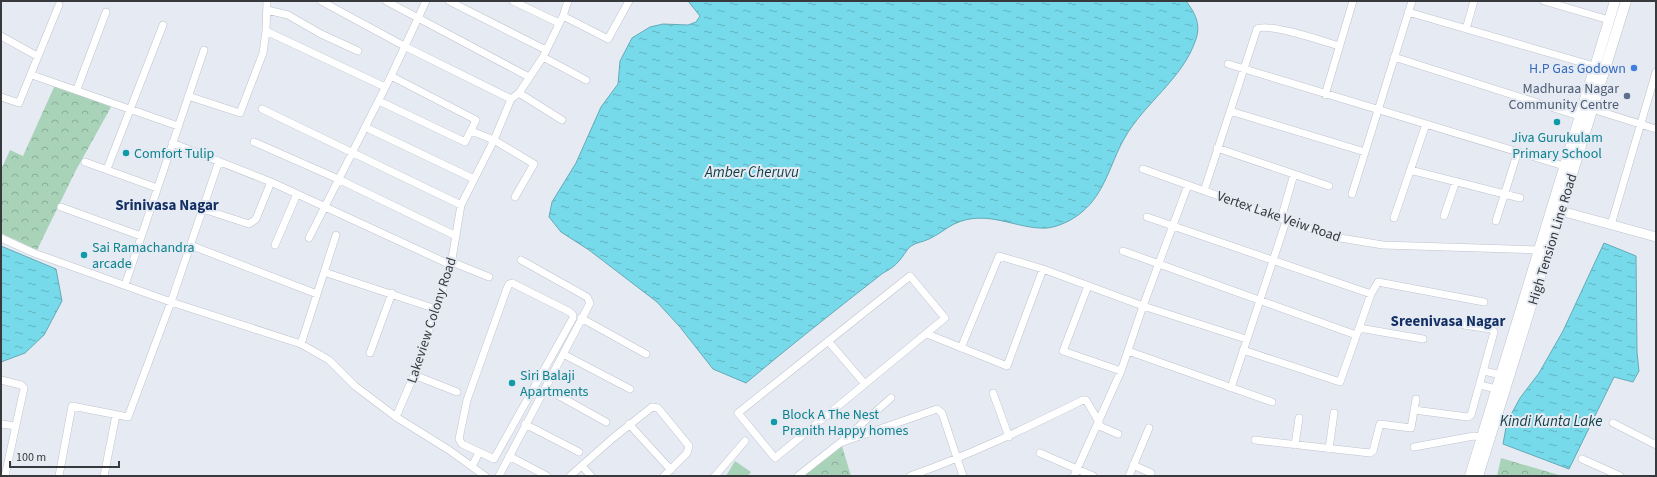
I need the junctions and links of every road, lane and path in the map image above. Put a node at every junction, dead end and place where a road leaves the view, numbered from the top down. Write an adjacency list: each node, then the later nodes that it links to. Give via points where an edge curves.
1 (267, 1): 16 (street)
2 (321, 1): 28 (street)
3 (386, 1): 20 (street)
4 (426, 1): 20 (street)
5 (449, 1): 30 (street)
6 (513, 1): 22 (street)
7 (629, 1): 19 (street, via 608,39)
8 (1353, 1): 27 (street)
9 (1412, 1): 18 (street)
10 (1474, 1): 24 (street)
11 (1544, 1): 21 (street)
12 (1615, 1): 21 (main road, High Tension Line Road)
13 (1626, 1): 53 (main road, High Tension Line Road)
14 (59, 5): 32 (street)
15 (567, 5): 19 (street, Lakeview Colony Road)
16 (267, 10): 25 (street); 31 (street, via 288,15)
17 (106, 12): 44 (street)
18 (1408, 12): 24 (street); 34 (street)
19 (564, 16): 22 (street, Lakeview Colony Road)
20 (419, 18): 28 (street); 41 (street)
21 (1609, 20): 36 (main road, High Tension Line Road)
22 (559, 23): 30 (street, Lakeview Colony Road)
23 (163, 24): 51 (street)
24 (1466, 29): 36 (street)
25 (266, 31): 43 (street); 47 (street, via 263,53 240,114)
26 (1, 36): 32 (street)
27 (1339, 46): 37 (street, via 1290,32 1260,27 1256,30); 46 (street)
28 (406, 47): 40 (street); 49 (street)
29 (204, 50): 47 (street)
30 (546, 50): 33 (street, Lakeview Colony Road)
31 (358, 51)
32 (37, 56): 39 (street)
33 (543, 57): 41 (street, Lakeview Colony Road); 42 (street)
34 (1394, 57): 54 (street); 56 (street)
35 (1228, 64): 37 (street)
36 (1594, 66): 56 (main road, High Tension Line Road)
37 (1243, 70): 46 (street); 55 (street)
38 (1656, 72): 59 (street)
39 (32, 75): 44 (street); 48 (street, via 19,103)
40 (392, 76): 43 (street); 63 (street, via 476,120)
41 (529, 77): 45 (street, Lakeview Colony Road)
42 (586, 80)
43 (385, 87): 50 (street)
44 (77, 89): 51 (street)
45 (518, 93): 49 (street, Lakeview Colony Road); 57 (street)
46 (1325, 95): 54 (street)
47 (188, 96): 60 (street)
48 (1, 97)
49 (511, 99): 64 (street, Lakeview Colony Road)
50 (379, 101): 61 (street); 63 (street, via 465,142)
51 (130, 108): 60 (street); 75 (street)
52 (262, 109): 70 (street)
53 (1592, 109): 59 (street); 95 (main road, High Tension Line Road)
54 (1378, 110): 58 (street); 68 (street)
55 (1230, 111): 67 (street); 68 (street)
56 (1579, 116): 73 (main road, High Tension Line Road)
57 (562, 120)
58 (1426, 124): 69 (street); 76 (street)
59 (1641, 124): 62 (street); 101 (street)
60 (178, 126): 66 (street)
61 (365, 127): 70 (street); 79 (street)
62 (1656, 129)
63 (471, 131): 64 (street)
64 (494, 140): 79 (street, Lakeview Colony Road); 89 (street, via 534,164)
65 (254, 142): 78 (street)
66 (172, 143): 71 (street); 84 (street)
67 (1217, 148): 77 (street); 85 (street)
68 (1365, 152): 87 (street)
69 (1518, 152): 73 (street); 88 (street)
70 (352, 153): 78 (street); 91 (street)
71 (220, 161): 81 (street); 94 (street)
72 (85, 162): 75 (street)
73 (1564, 166): 111 (main road, High Tension Line Road)
74 (1143, 169): 82 (street, Vertex Lake Veiw Road)
75 (107, 170): 84 (street)
76 (1410, 170): 80 (street); 98 (street)
77 (1294, 174): 83 (street); 99 (street)
78 (338, 179): 93 (street); 105 (street)
79 (474, 179): 91 (street, Lakeview Colony Road)
80 (1456, 181): 88 (street); 96 (street)
81 (271, 182): 86 (street); 94 (street, via 256,219 249,224)
82 (1188, 185): 85 (street, Vertex Lake Veiw Road); 102 (street)
83 (1329, 186)
84 (157, 188): 104 (street)
85 (1204, 191): 99 (street, Vertex Lake Veiw Road)
86 (297, 194): 93 (street); 110 (street)
87 (1352, 194)
88 (1504, 194): 90 (street); 100 (street)
89 (515, 197)
90 (1520, 198)
91 (461, 205): 105 (street, Lakeview Colony Road)
92 (61, 207): 104 (street)
93 (323, 207): 108 (street); 115 (street)
94 (203, 209): 109 (street)
95 (1561, 212): 101 (street); 175 (main road, High Tension Line Road)
96 (1444, 216)
97 (1147, 217): 102 (street)
98 (1394, 218)
99 (1284, 220): 111 (street, Vertex Lake Veiw Road, via 1334,237 1383,245); 114 (street)
100 (1496, 222)
101 (1611, 225): 106 (street)
102 (1173, 226): 114 (street); 116 (street)
103 (336, 235): 118 (street)
104 (141, 236): 120 (street)
105 (456, 236): 115 (street, Lakeview Colony Road)
106 (1656, 236)
107 (1, 238): 120 (street, via 34,253)
108 (309, 238)
109 (190, 245): 123 (street); 126 (street)
110 (275, 245)
111 (1538, 250): 147 (main road, High Tension Line Road)
112 (1123, 251): 116 (street)
113 (521, 260): 130 (street, via 587,297 590,303)
114 (1274, 261): 124 (street); 125 (street)
115 (451, 263): 119 (street); 129 (street, Lakeview Colony Road)
116 (1159, 265): 125 (street); 128 (street)
117 (1043, 269): 121 (street); 138 (street, via 999,256); 138 (street, via 1007,366)
118 (324, 272): 122 (street); 123 (street)
119 (489, 276)
120 (124, 285): 126 (street)
121 (1088, 286): 128 (street); 144 (street, via 1063,351)
122 (392, 293): 129 (street); 141 (street)
123 (317, 294): 137 (street)
124 (1371, 294): 127 (street, via 1378,282); 132 (street)
125 (1259, 300): 132 (street); 134 (street)
126 (171, 302): 137 (street); 162 (street, via 128,417)
127 (1484, 302)
128 (1143, 306): 134 (street); 140 (street)
129 (436, 309): 146 (street, Lakeview Colony Road)
130 (580, 318): 142 (street); 143 (street)
131 (1464, 325): 145 (street, via 1491,329 1494,332)
132 (1357, 331): 135 (street); 139 (street, via 1340,382)
133 (927, 334): 136 (street, via 945,318 910,276); 138 (street); 149 (street)
134 (1246, 339): 139 (street)
135 (1423, 339)
136 (828, 341): 149 (street); 149 (street, via 738,413 775,458)
137 (300, 344): 163 (street, via 329,360 355,386)
138 (962, 348)
139 (1243, 350): 152 (street)
140 (1128, 351): 144 (street); 152 (street)
141 (370, 352)
142 (563, 354): 151 (street); 153 (street)
143 (646, 354)
144 (1121, 371): 166 (street)
145 (1484, 371): 147 (street); 150 (street)
146 (414, 375): 155 (street); 163 (street, Lakeview Colony Road)
147 (1500, 375): 154 (main road, High Tension Line Road)
148 (1, 380): 171 (street, via 24,388)
149 (865, 384)
150 (1480, 384): 154 (street); 160 (street, via 1469,417)
151 (545, 388): 165 (street); 169 (street)
152 (1231, 388): 159 (street)
153 (630, 389)
154 (1496, 389): 175 (main road, High Tension Line Road)
155 (457, 392)
156 (993, 393): 174 (street)
157 (891, 398): 178 (street)
158 (1416, 399): 160 (street)
159 (1272, 402)
160 (1414, 410): 182 (street, via 1411,428 1378,425 1373,451 1370,453)
161 (1334, 413): 182 (street)
162 (116, 415): 196 (street, via 72,406); 197 (street)
163 (396, 417): 189 (street)
164 (1299, 418): 179 (street)
165 (606, 422)
166 (1098, 423): 173 (street); 174 (street, via 1086,400 1083,400); 194 (street)
167 (1612, 423): 180 (street)
168 (1, 424): 171 (street)
169 (525, 424): 184 (street); 186 (street)
170 (629, 424): 191 (street); 192 (street); 192 (street, via 652,406 658,408 689,446 687,453)
171 (16, 426): 193 (street)
172 (1150, 428): 190 (street)
173 (1118, 434)
174 (1009, 437): 187 (street)
175 (1485, 438): 181 (street, via 1444,441); 210 (main road, High Tension Line Road); 211 (main road, High Tension Line Road)
176 (1255, 440): 179 (street)
177 (746, 441): 204 (street)
178 (840, 443): 187 (street, via 937,409 942,413); 205 (street)
179 (1295, 445): 182 (street)
180 (1656, 445)
181 (1414, 447)
182 (1328, 449)
183 (476, 451): 183 (street, via 492,459 496,457 573,318 570,312 512,283 509,284 503,298 467,400 458,439); 189 (street)
184 (579, 452)
185 (1040, 453): 194 (street)
186 (509, 456): 199 (street); 200 (street)
187 (957, 459): 206 (street); 207 (street)
188 (1582, 459): 212 (street)
189 (469, 464): 198 (street)
190 (1134, 465): 195 (street); 209 (street)
191 (582, 466): 201 (street); 202 (street)
192 (671, 470): 203 (street)
193 (5, 471)
194 (1076, 473): 208 (street)
195 (1151, 473)
196 (59, 476)
197 (104, 476)
198 (485, 476)
199 (499, 476)
200 (546, 476)
201 (570, 476)
202 (591, 476)
203 (664, 476)
204 (715, 476)
205 (798, 476)
206 (910, 476)
207 (963, 476)
208 (1093, 476)
209 (1128, 476)
210 (1470, 476)
211 (1478, 476)
212 (1620, 476)

